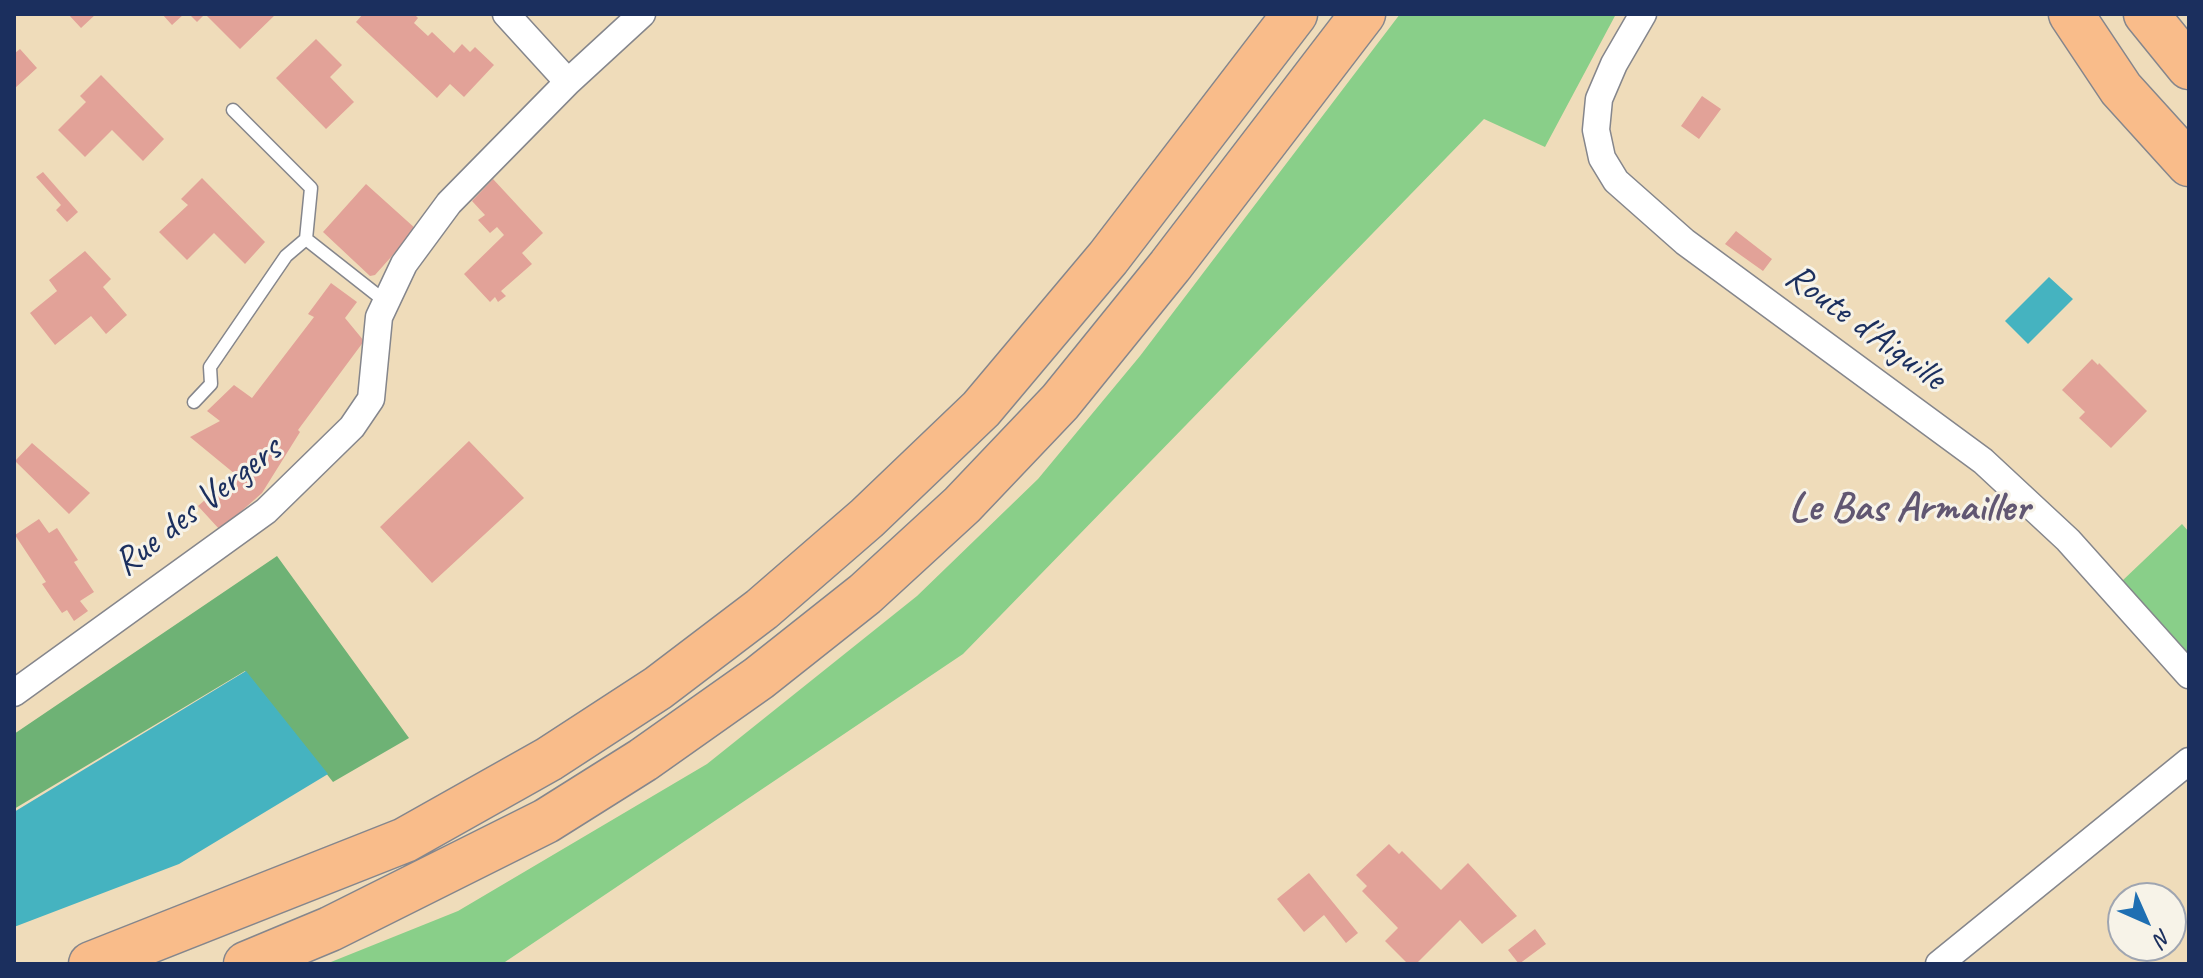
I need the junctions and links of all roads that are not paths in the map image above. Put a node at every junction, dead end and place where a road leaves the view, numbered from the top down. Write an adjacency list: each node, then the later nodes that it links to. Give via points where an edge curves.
1 (506, 14): 9 (street)
2 (642, 14): 9 (street, Rue des Vergers)
3 (1295, 14): 18 (highway, via 1108,258 981,409 762,609 658,688 549,759 405,840)
4 (1363, 14): 19 (highway, via 1060,402 962,505 865,594 759,678 546,821 330,929)
5 (1643, 14): 15 (street, Route d'Aiguille, via 1599,99 1596,130 1602,158 1616,181 1685,242 1983,461 2068,540)
6 (2071, 14): 11 (highway, via 2121,89)
7 (2146, 14): 8 (highway)
8 (2189, 67)
9 (568, 82): 13 (street, Rue des Vergers, via 449,203 404,264)
10 (233, 110): 12 (lane, via 311,188)
11 (2189, 164)
12 (306, 239): 13 (lane); 14 (lane, via 286,256 210,367 211,384)
13 (386, 302): 16 (street, Rue des Vergers, via 379,317 371,399 352,427 266,511)
14 (194, 402)
15 (2189, 675)
16 (14, 693)
17 (2189, 761): 20 (street)
18 (91, 964)
19 (246, 964)
20 (1939, 964)

